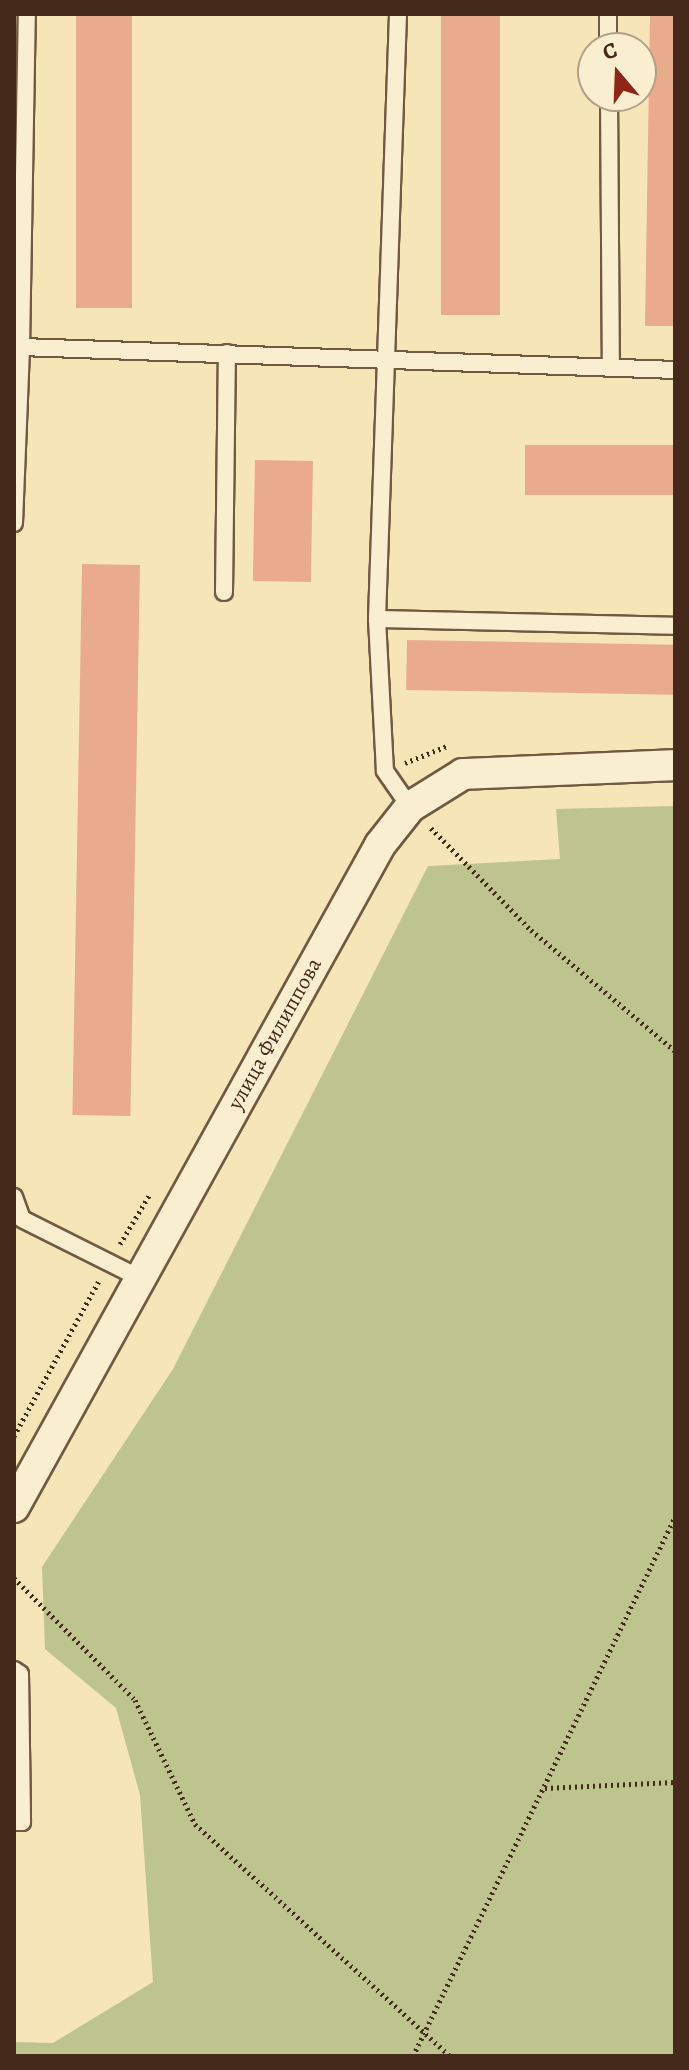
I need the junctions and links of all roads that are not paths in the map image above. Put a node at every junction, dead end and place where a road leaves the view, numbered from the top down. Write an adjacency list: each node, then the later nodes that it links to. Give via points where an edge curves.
1 (27, 14): 4 (lane)
2 (398, 14): 6 (lane)
3 (609, 112): 7 (lane)
4 (21, 347): 5 (lane); 9 (lane)
5 (227, 353): 6 (lane); 10 (lane)
6 (383, 358): 7 (lane); 11 (lane)
7 (611, 367): 8 (lane)
8 (675, 370)
9 (14, 523)
10 (224, 592)
11 (377, 619): 12 (lane); 14 (lane, via 385,771)
12 (675, 626)
13 (675, 765): 14 (street, улица Филиппова, via 463,774)
14 (410, 807): 16 (street, улица Филиппова, via 380,845)
15 (14, 1197): 16 (lane, via 22,1219)
16 (140, 1278): 17 (street, улица Филиппова)
17 (14, 1507)
18 (14, 1670): 19 (lane, via 20,1674 22,1822)
19 (14, 1822)

